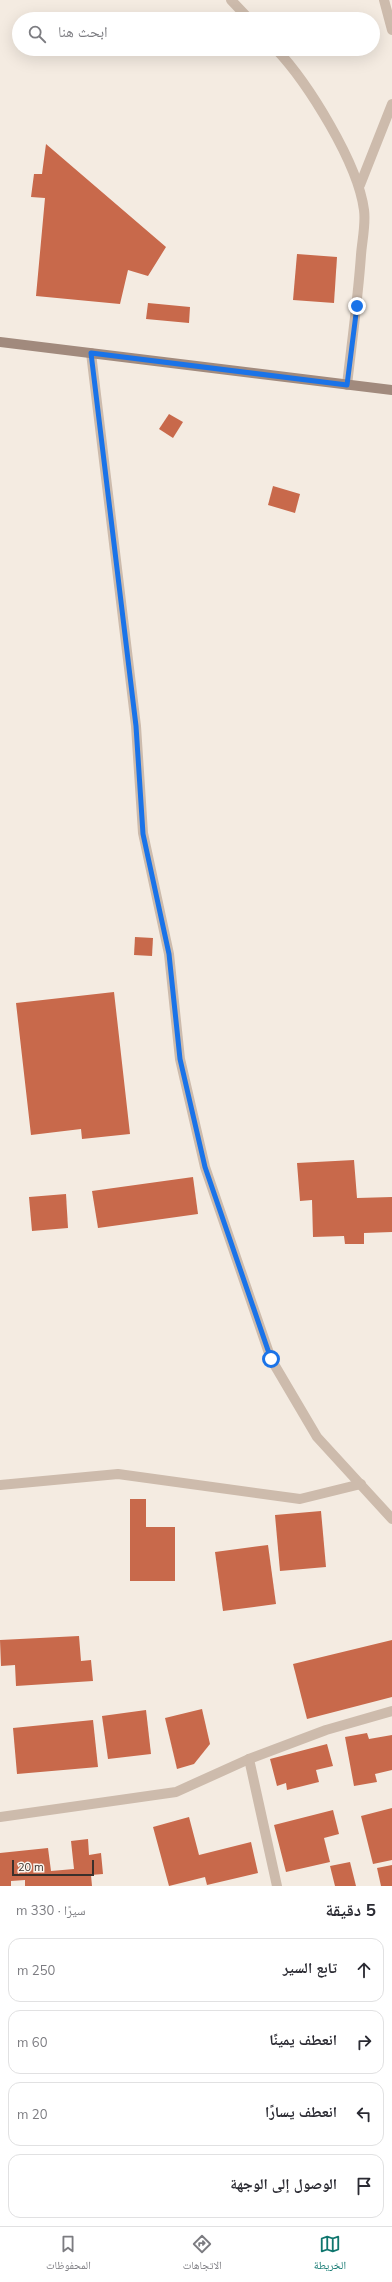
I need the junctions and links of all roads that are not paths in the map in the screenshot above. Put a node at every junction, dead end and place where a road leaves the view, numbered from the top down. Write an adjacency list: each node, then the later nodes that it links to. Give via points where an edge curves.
1 (231, 0): 3 (street)
2 (384, 0): 4 (street)
3 (242, 12)
4 (392, 30)
5 (283, 56): 7 (street, via 335,134)
6 (392, 104): 7 (street)
7 (360, 185): 10 (street, via 365,211)
8 (0, 342): 9 (main road)
9 (91, 353): 10 (main road); 12 (street, via 136,726 143,834 169,954 180,1059 205,1167 271,1359 317,1437)
10 (347, 385): 11 (main road)
11 (392, 390)
12 (361, 1484): 13 (street, via 300,1498 118,1474); 14 (street)
13 (0, 1485)
14 (392, 1519)
15 (392, 1711): 16 (street, via 326,1730)
16 (248, 1759): 17 (street, via 176,1792); 18 (street)
17 (0, 1816)
18 (277, 1886)

